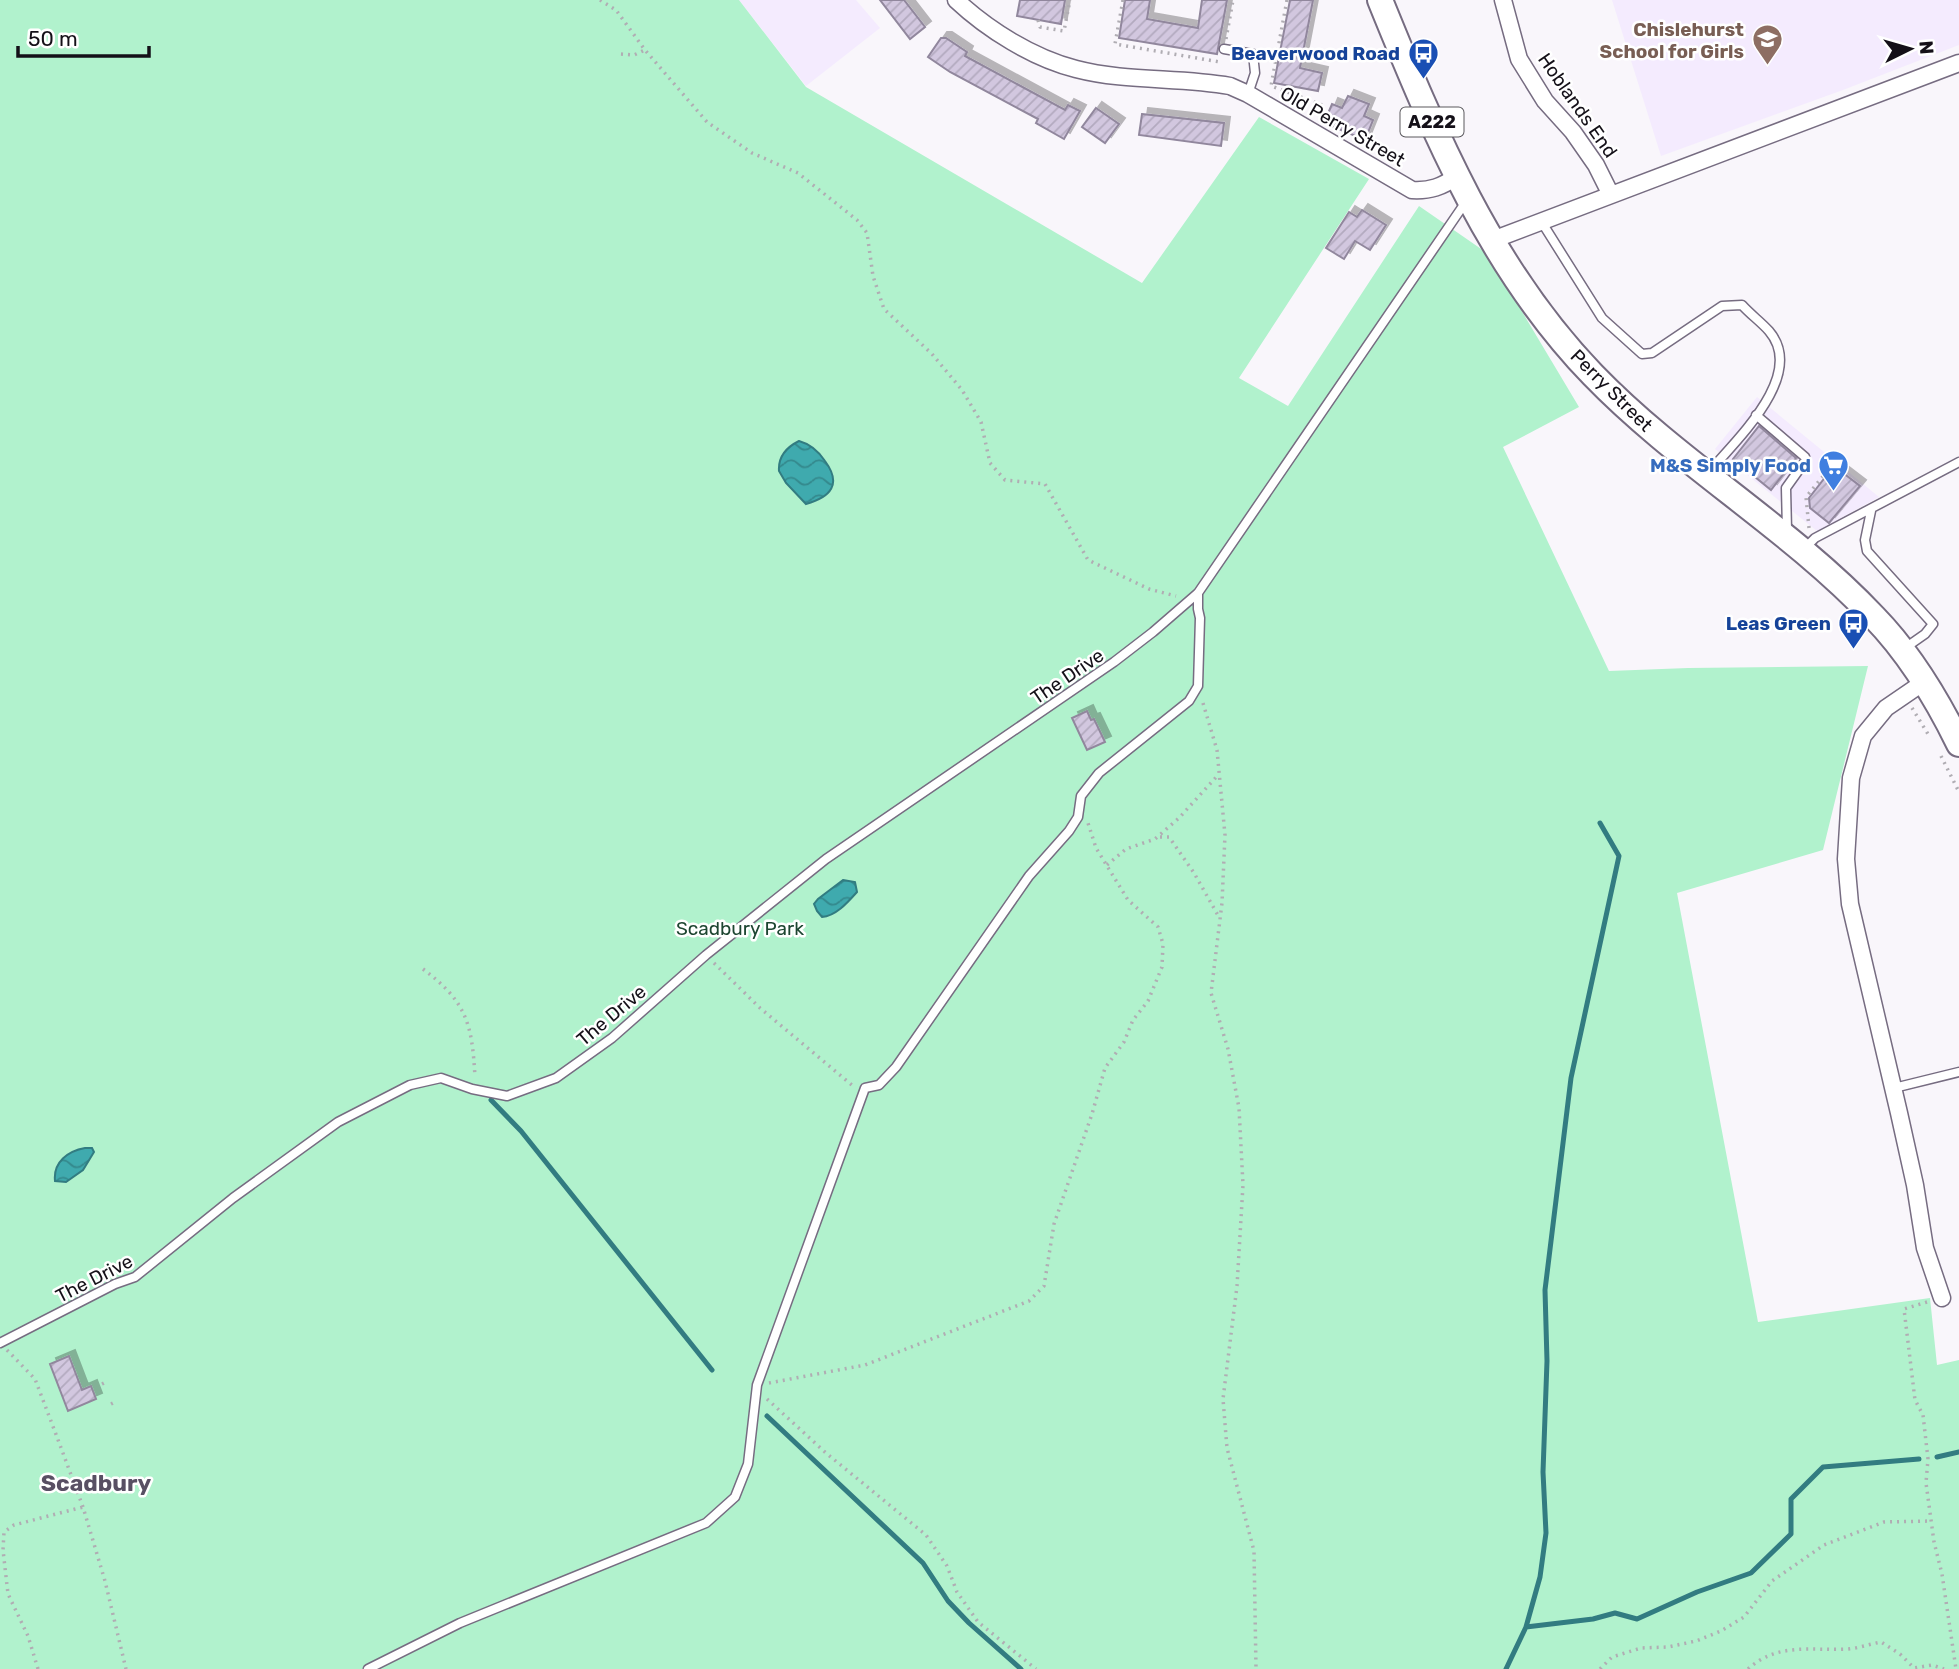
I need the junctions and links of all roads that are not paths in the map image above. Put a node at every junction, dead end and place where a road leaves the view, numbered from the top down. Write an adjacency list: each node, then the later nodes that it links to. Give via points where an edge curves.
1 (956, 0): 6 (street, Old Perry Street, via 1023,47 1075,69 1214,83)
2 (1380, 0): 7 (main road, Perry Street / A222)
3 (1503, 0): 8 (street, Hoblands End, via 1519,59 1545,101 1596,165)
4 (1224, 49): 6 (lane, via 1253,54 1255,73)
5 (1959, 63): 8 (street)
6 (1248, 94): 7 (street, Old Perry Street, via 1412,190 1429,191)
7 (1457, 176): 9 (main road, Perry Street / A222)
8 (1610, 193): 10 (street)
9 (1468, 199): 11 (main road, Perry Street / A222); 17 (lane, The Drive)
10 (1541, 221): 11 (street); 12 (lane, via 1602,318 1642,354 1652,354 1722,306 1741,305 1770,331 1781,358 1780,375)
11 (1490, 241): 14 (main road, Perry Street / A222, via 1592,375)
12 (1756, 415): 14 (lane); 16 (lane, via 1805,457 1786,488)
13 (1959, 462): 15 (lane)
14 (1707, 474): 16 (main road, Perry Street / A222)
15 (1871, 510): 16 (lane, via 1815,538); 18 (lane, via 1867,551 1933,624)
16 (1799, 541): 18 (main road, Perry Street / A222)
17 (1196, 595): 24 (lane, The Drive, via 1114,662 827,859 705,954 612,1038 556,1078 507,1096 441,1078 410,1085 338,1122 135,1277); 25 (lane, via 1198,686 1189,701 1099,773 1081,796 1078,817 1069,831 1029,876 896,1067 880,1085 865,1088 757,1385 748,1464 735,1497 706,1522 460,1623)
18 (1903, 650): 19 (main road, Perry Street / A222)
19 (1924, 682): 20 (main road, Perry Street / A222); 22 (street, via 1886,708 1863,736 1851,778 1846,859 1850,904)
20 (1950, 750)
21 (1959, 1072): 22 (lane)
22 (1894, 1088): 23 (street, via 1925,1248)
23 (1942, 1298)
24 (0, 1343)
25 (368, 1669)

